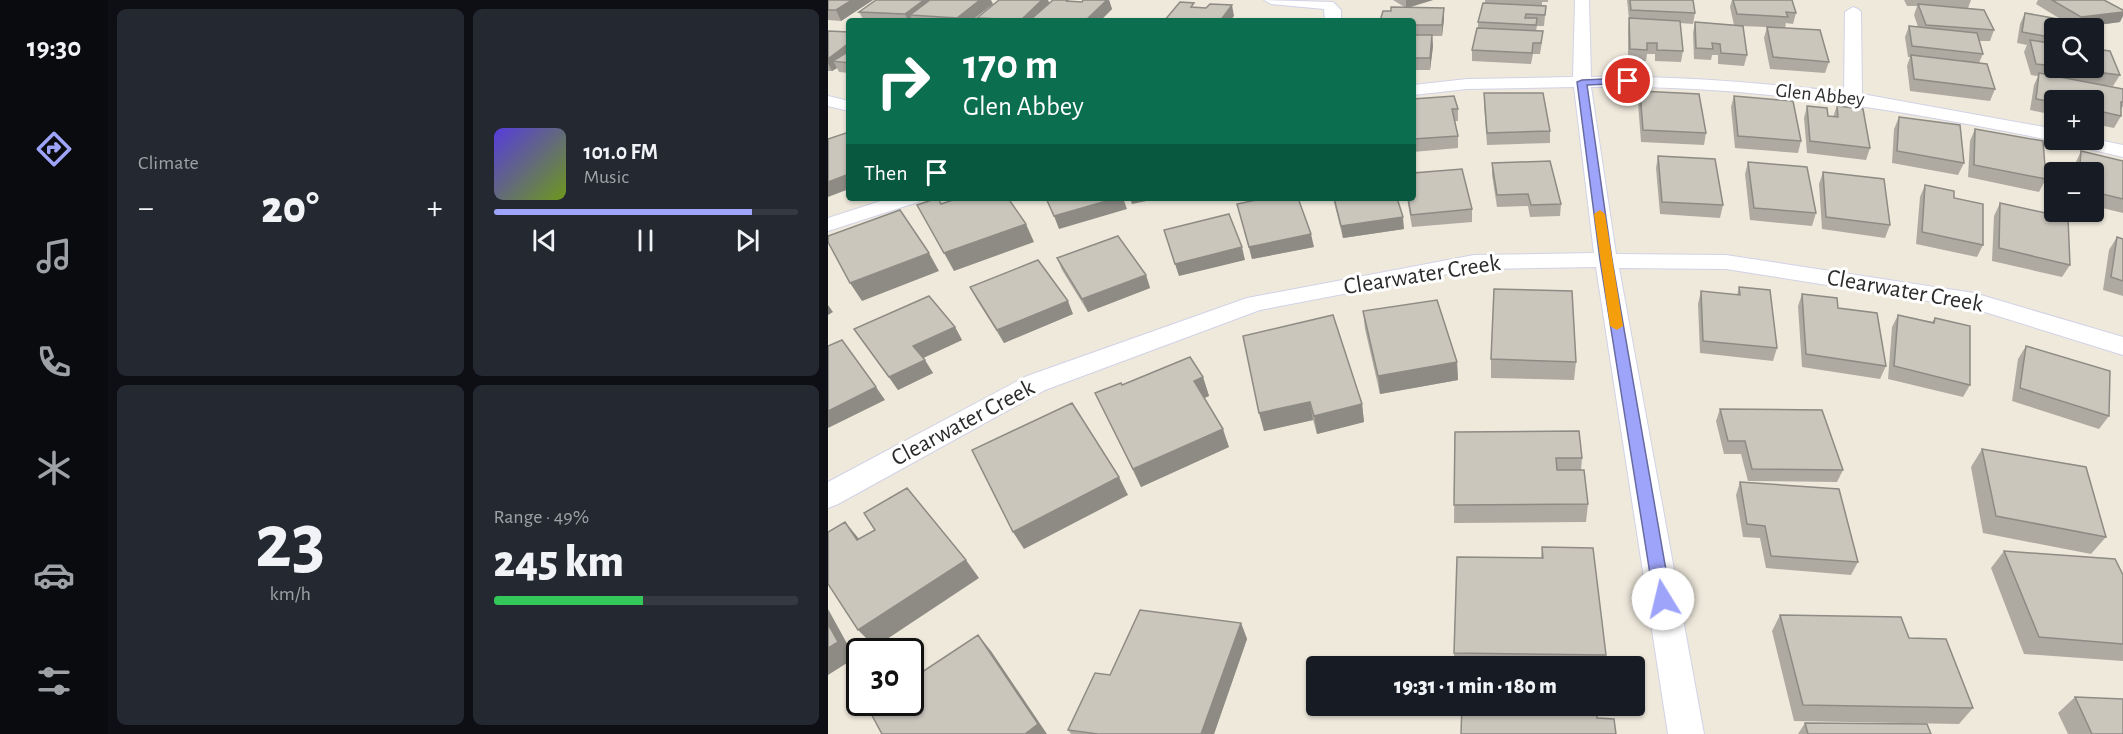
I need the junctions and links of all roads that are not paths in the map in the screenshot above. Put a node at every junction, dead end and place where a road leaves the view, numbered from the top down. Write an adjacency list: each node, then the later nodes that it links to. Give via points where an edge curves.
1 (1270, 0): 4 (street, via 1328,5)
2 (1582, 0): 5 (street)
3 (1853, 12): 7 (street)
4 (1334, 18)
5 (1582, 82): 6 (street, Glen Abbey, via 1467,84); 7 (street, Glen Abbey, via 1742,87); 15 (street)
6 (1416, 90)
7 (1853, 98): 10 (street, Glen Abbey)
8 (828, 101): 9 (street)
9 (846, 105)
10 (2044, 133)
11 (2104, 147): 12 (street)
12 (2123, 151)
13 (902, 201): 14 (street)
14 (828, 225)
15 (1606, 260): 16 (street, Clearwater Creek, via 1726,262 1974,301); 17 (street, Clearwater Creek, via 1474,262 1255,303 1036,383); 18 (street)
16 (2123, 346)
17 (828, 495)
18 (1686, 734)

